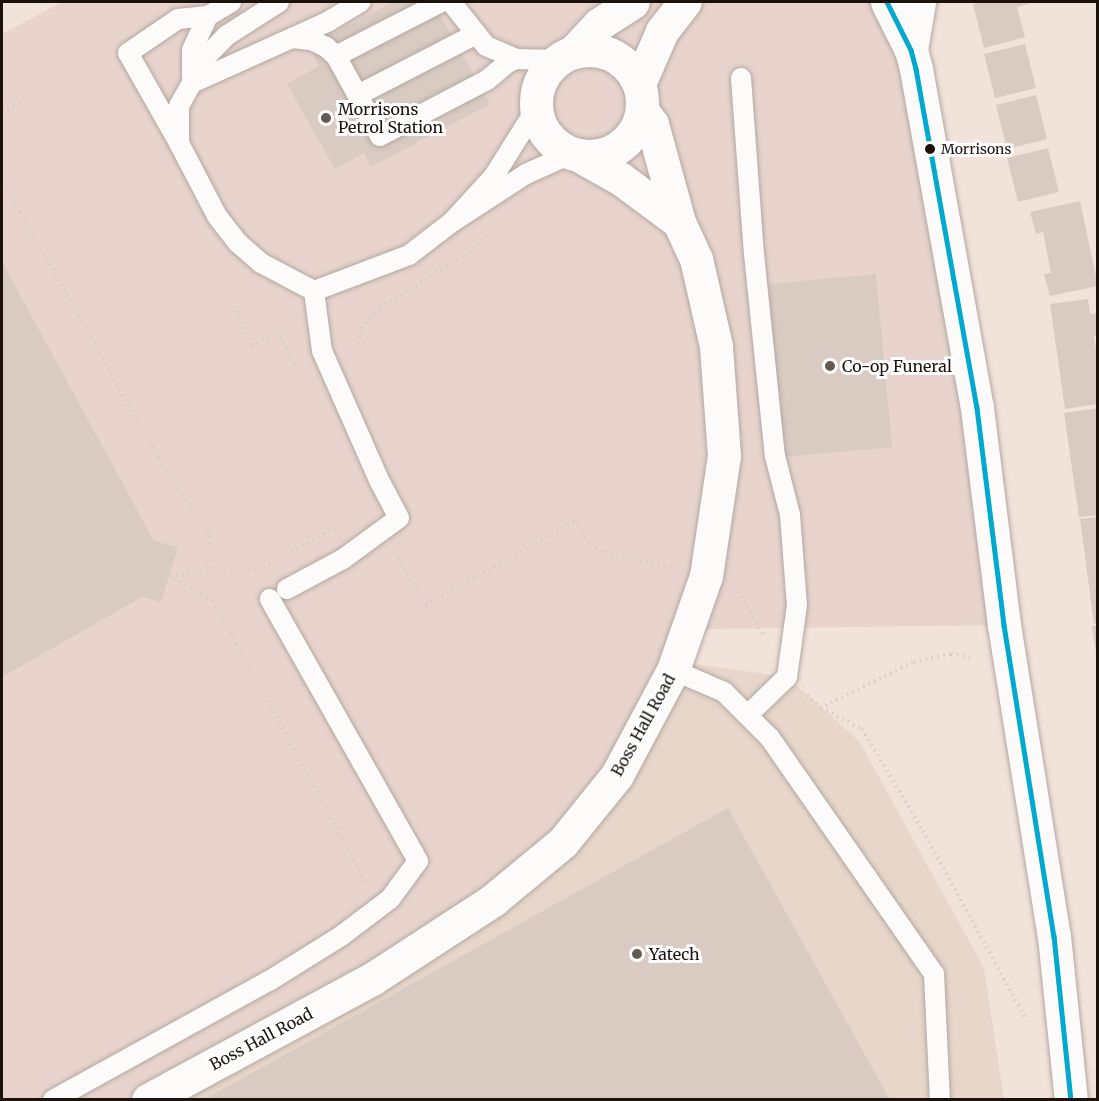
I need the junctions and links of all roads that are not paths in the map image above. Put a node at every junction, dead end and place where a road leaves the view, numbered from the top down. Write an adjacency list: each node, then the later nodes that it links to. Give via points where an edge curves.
1 (279, 2): 18 (lane, via 226,36 199,64)
2 (361, 2): 12 (lane)
3 (413, 2): 14 (lane)
4 (441, 2): 14 (lane)
5 (451, 2): 11 (lane)
6 (633, 2): 15 (street, via 599,24)
7 (685, 2): 20 (street, via 662,31)
8 (887, 2): 13 (street)
9 (919, 2): 13 (street)
10 (216, 8): 18 (lane, via 192,50); 22 (lane, via 178,19 128,53)
11 (472, 28): 16 (lane, via 486,46); 19 (lane)
12 (292, 38): 14 (lane, via 311,40); 18 (lane)
13 (911, 50): 34 (street, via 977,408 1011,664 1054,936)
14 (331, 52): 19 (lane)
15 (565, 56): 16 (lane); 20 (street, via 591,49 609,53 625,63); 21 (street, via 544,73 536,90)
16 (511, 57): 19 (lane, via 375,125)
17 (741, 78): 30 (lane, via 775,456 790,515 797,605 787,677)
18 (192, 83): 22 (lane, via 179,106)
19 (355, 90)
20 (640, 97): 23 (street, via 638,126 628,140 606,153); 25 (street, Boss Hall Road, via 652,124)
21 (536, 109): 23 (street, via 550,141); 24 (lane, via 494,176)
22 (179, 143): 26 (lane, via 218,216 238,243 261,263)
23 (577, 155): 24 (lane, via 526,174); 25 (street, Boss Hall Road, via 621,179)
24 (452, 222): 26 (lane, via 409,255)
25 (679, 222): 29 (street, Boss Hall Road, via 696,259 716,346 724,456 706,576)
26 (314, 291): 27 (lane, via 322,351 399,518 356,549)
27 (287, 589)
28 (270, 599): 31 (lane, via 418,861 390,898 341,936 269,981)
29 (673, 670): 30 (lane, via 724,692); 32 (street, Boss Hall Road, via 617,775 563,842 493,900 372,979)
30 (749, 714): 33 (lane, via 770,738 934,974)
31 (53, 1100)
32 (148, 1100)
33 (940, 1100)
34 (1071, 1100)

